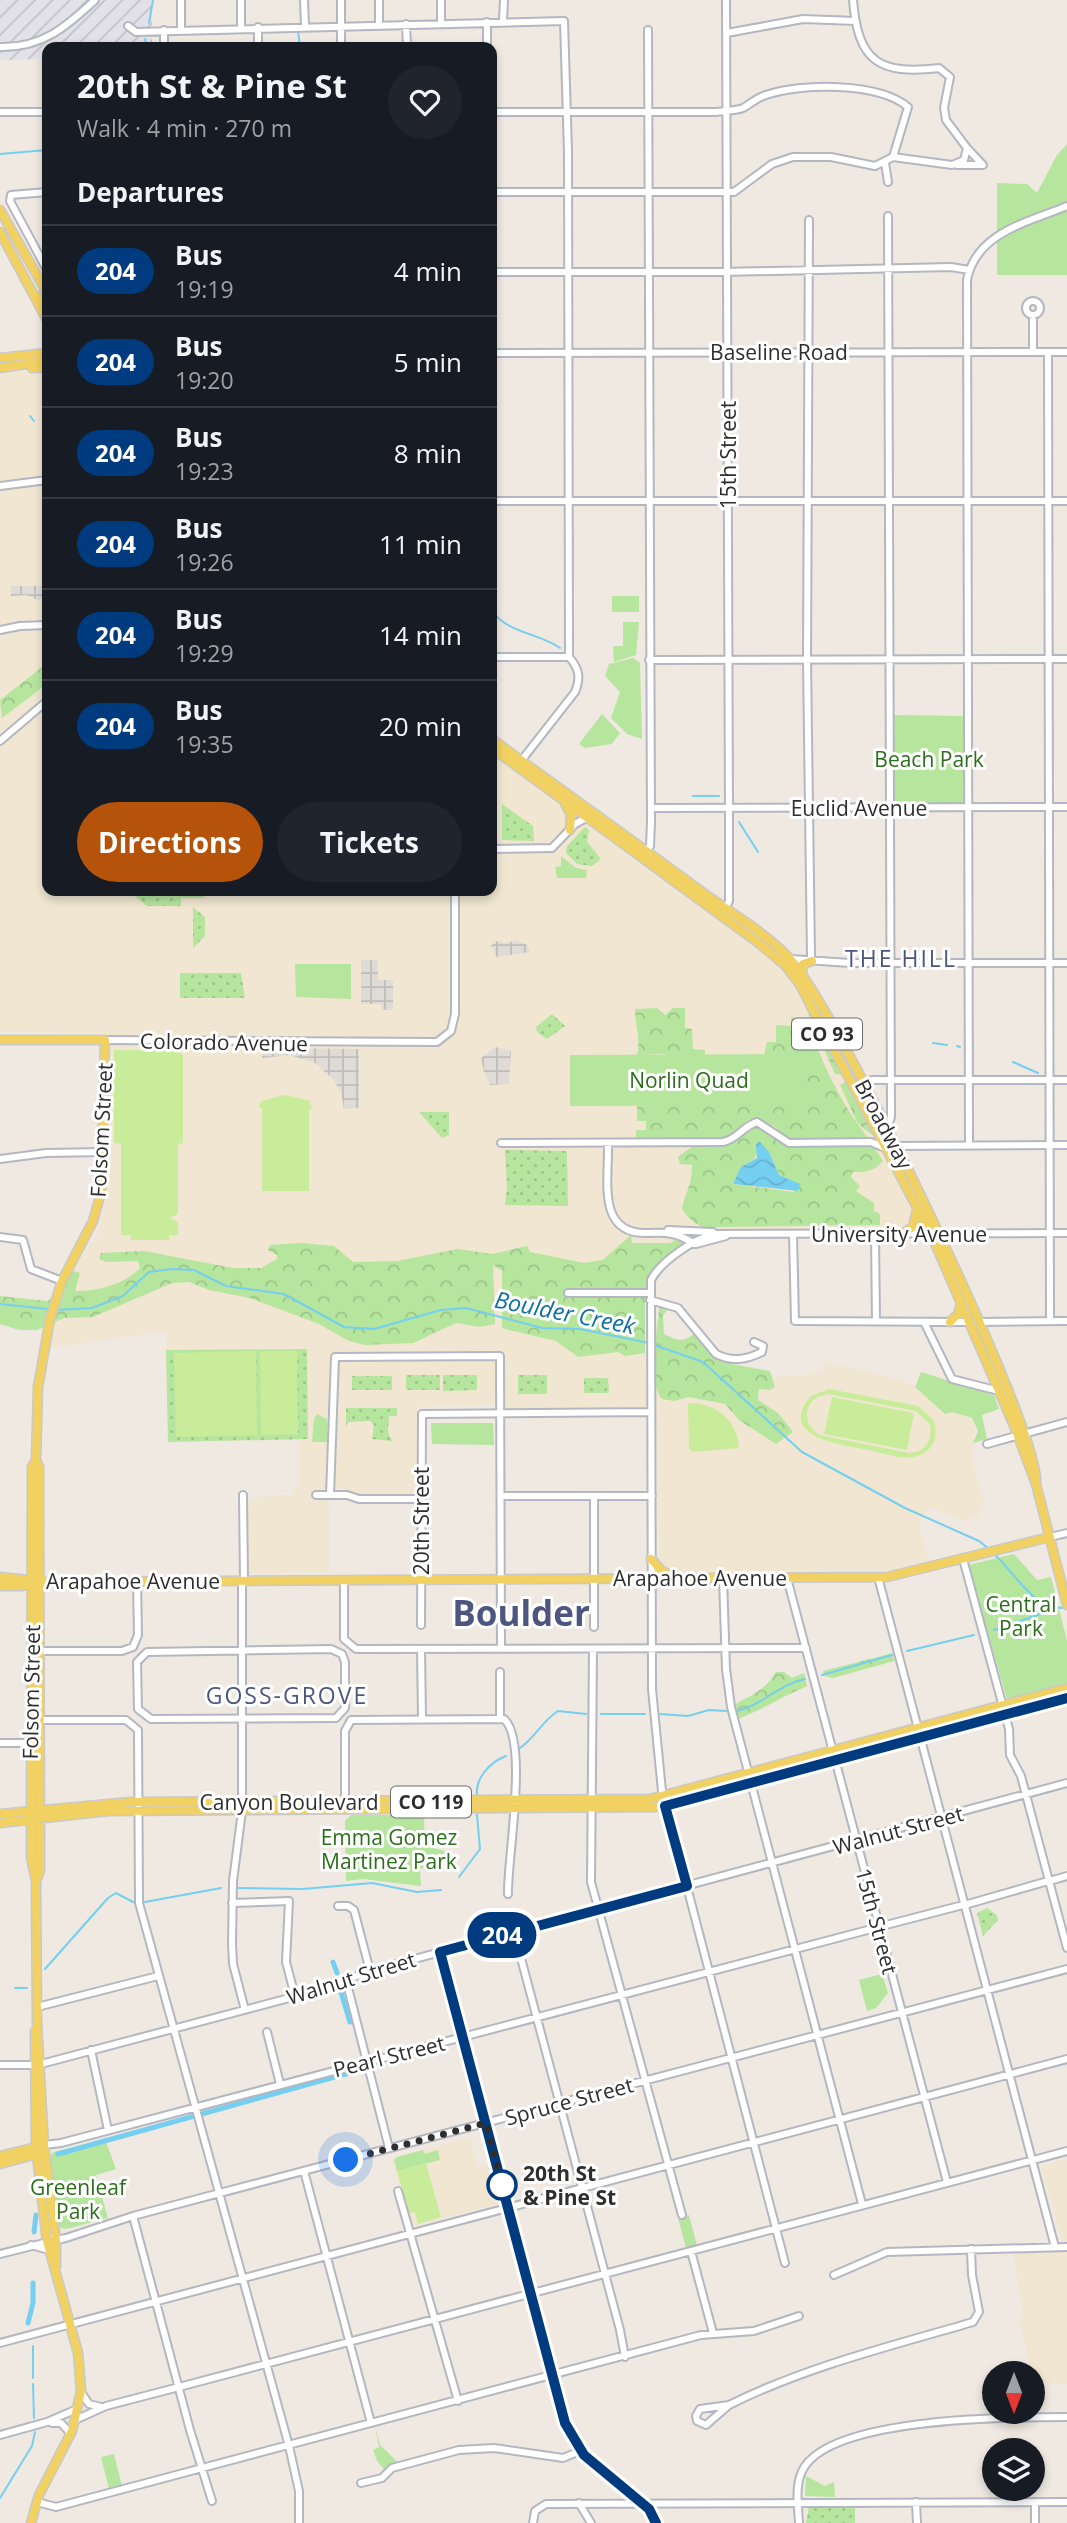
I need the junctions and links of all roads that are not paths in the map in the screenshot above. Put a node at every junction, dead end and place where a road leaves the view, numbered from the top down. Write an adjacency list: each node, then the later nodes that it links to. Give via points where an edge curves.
1 (95, 0): 31 (street, via 50,37)
2 (181, 0): 22 (street)
3 (241, 0): 20 (street)
4 (304, 0): 17 (street)
5 (341, 0): 18 (street)
6 (379, 0): 15 (street)
7 (441, 0): 13 (street)
8 (504, 0): 11 (street)
9 (726, 0): 25 (street, 15th Street)
10 (853, 0): 12 (street)
11 (503, 21): 14 (street); 36 (street, via 558,19 566,24)
12 (856, 21): 25 (street, via 803,19); 38 (street, via 863,44 886,66 906,72 939,68 947,72 951,82 944,108 946,120)
13 (441, 22): 14 (street); 16 (street)
14 (486, 22): 30 (street)
15 (379, 24): 16 (street); 18 (street)
16 (406, 24): 29 (street)
17 (304, 25): 18 (street); 21 (street)
18 (341, 25): 28 (street)
19 (128, 26): 23 (street, via 136,32)
20 (240, 27): 21 (street); 22 (street)
21 (258, 27): 27 (street)
22 (181, 28): 23 (street)
23 (164, 30): 26 (street)
24 (648, 30): 37 (street)
25 (727, 33): 32 (street, 15th Street)
26 (164, 42)
27 (258, 42)
28 (341, 42)
29 (407, 42)
30 (487, 42)
31 (0, 47)
32 (727, 111): 37 (street); 39 (street, via 763,95 805,88 861,89 908,107); 43 (street, 15th Street)
33 (0, 112): 34 (street)
34 (42, 112)
35 (497, 112): 36 (street)
36 (567, 112): 37 (street); 46 (street)
37 (648, 112): 47 (street)
38 (967, 148): 41 (street, via 964,160); 41 (street, via 982,165)
39 (893, 157): 40 (street); 41 (street)
40 (886, 163): 42 (street); 43 (street, via 875,166 831,157 793,157 772,164 738,191)
41 (956, 165)
42 (888, 182)
43 (727, 191): 47 (street); 56 (street, 15th Street)
44 (42, 192): 53 (street, via 11,195 10,201)
45 (497, 192): 46 (street)
46 (568, 192): 47 (street); 59 (street)
47 (648, 192): 60 (street)
48 (1067, 206): 55 (street, via 997,235 978,253)
49 (0, 210): 61 (main road)
50 (888, 216): 54 (street)
51 (809, 220): 57 (street)
52 (0, 232): 62 (main road)
53 (42, 261)
54 (887, 269): 55 (street); 57 (street); 68 (street)
55 (969, 270): 69 (street)
56 (727, 271): 57 (street); 60 (street); 66 (street, 15th Street)
57 (808, 271): 67 (street)
58 (497, 272): 59 (street)
59 (568, 272): 60 (street); 74 (street)
60 (648, 272): 75 (street)
61 (42, 284)
62 (32, 292): 63 (main road); 64 (main road)
63 (42, 302)
64 (42, 311)
65 (1033, 315): 70 (street)
66 (728, 352): 67 (street, Baseline Road); 75 (street, Baseline Road); 87 (street, 15th Street)
67 (808, 352): 68 (street, Baseline Road); 88 (street)
68 (888, 352): 69 (street, Baseline Road); 89 (street)
69 (967, 352): 70 (street, Baseline Road); 92 (street)
70 (1033, 352): 71 (street, Baseline Road)
71 (1048, 352): 72 (street, Baseline Road); 90 (street)
72 (1067, 352)
73 (497, 353): 74 (street, Baseline Road)
74 (568, 353): 75 (street, Baseline Road); 85 (street)
75 (649, 353): 86 (street)
76 (42, 354): 77 (main road)
77 (0, 358)
78 (42, 362): 79 (main road)
79 (12, 366): 80 (main road); 81 (main road)
80 (42, 367)
81 (0, 368)
82 (42, 481): 83 (street)
83 (0, 486)
84 (497, 501): 85 (street)
85 (568, 501): 86 (street); 96 (street)
86 (649, 501): 87 (street); 100 (street)
87 (728, 501): 88 (street); 101 (street, 15th Street)
88 (808, 501): 89 (street); 102 (street)
89 (888, 501): 92 (street); 103 (street)
90 (1047, 501): 91 (street); 92 (street); 98 (street)
91 (1067, 501)
92 (967, 502): 97 (street)
93 (42, 625): 94 (street)
94 (0, 630)
95 (497, 657): 96 (street)
96 (569, 657): 108 (street, via 578,671 577,688)
97 (968, 659): 98 (street); 103 (street); 116 (street)
98 (1048, 659): 99 (street); 112 (street)
99 (1067, 659)
100 (649, 660): 101 (street); 110 (street)
101 (728, 660): 102 (street); 111 (street, 15th Street)
102 (807, 660): 103 (street); 114 (street)
103 (889, 660): 115 (street)
104 (42, 705): 105 (street)
105 (0, 741)
106 (497, 743): 108 (main road, Broadway / CO 93)
107 (497, 752): 109 (main road, Broadway / CO 93)
108 (522, 761): 118 (main road, Broadway / CO 93)
109 (561, 798): 117 (main road, Broadway / CO 93); 119 (main road, via 571,813)
110 (651, 807): 111 (street, Euclid Avenue); 121 (street)
111 (729, 807): 114 (street, Euclid Avenue); 124 (street, 15th Street, via 729,901)
112 (1048, 807): 113 (street, Euclid Avenue); 116 (street, Euclid Avenue); 130 (street)
113 (1067, 807)
114 (809, 808): 115 (street, Euclid Avenue); 127 (street)
115 (889, 808): 116 (street, Euclid Avenue); 128 (street)
116 (969, 808): 129 (street)
117 (586, 818): 118 (main road); 119 (street); 122 (main road, Broadway / CO 93)
118 (606, 820): 121 (main road, Broadway / CO 93)
119 (570, 830): 120 (street, via 561,842 547,849)
120 (497, 849)
121 (647, 851): 122 (street); 124 (main road, Broadway / CO 93)
122 (641, 859): 125 (main road, Broadway / CO 93)
123 (455, 896): 134 (street, Colorado Avenue, via 455,1014 452,1027 438,1042)
124 (725, 909): 126 (main road, Broadway / CO 93)
125 (773, 954): 126 (main road); 140 (main road, Broadway / CO 93, via 797,980)
126 (788, 956): 127 (street); 132 (main road, Broadway / CO 93)
127 (812, 959): 128 (street); 132 (main road, via 803,964)
128 (889, 964): 129 (street); 135 (street)
129 (970, 964): 130 (street); 136 (street)
130 (1050, 964): 131 (street); 137 (street)
131 (1067, 964)
132 (802, 973): 139 (main road, Broadway / CO 93)
133 (0, 1040): 134 (main road, Colorado Avenue)
134 (105, 1040): 148 (main road, Folsom Street)
135 (889, 1080): 136 (street); 139 (street); 141 (street, via 891,1117)
136 (968, 1080): 137 (street); 144 (street)
137 (1049, 1080): 138 (street); 145 (street)
138 (1067, 1080)
139 (862, 1083): 140 (street); 141 (main road, Broadway / CO 93)
140 (859, 1095): 141 (main road, Broadway / CO 93)
141 (884, 1133): 147 (main road)
142 (501, 1143): 143 (street)
143 (608, 1143): 147 (street, via 723,1142 757,1122 789,1143 870,1142); 152 (street, via 613,1219 629,1232)
144 (969, 1145): 145 (street); 147 (street)
145 (1049, 1145): 146 (street); 154 (street)
146 (1067, 1145)
147 (891, 1147): 150 (main road, Broadway); 159 (main road, Broadway)
148 (104, 1152): 149 (street); 163 (main road, Folsom Street, via 97,1210)
149 (0, 1159)
150 (917, 1207): 158 (main road, via 915,1223); 159 (main road, Broadway)
151 (686, 1229): 152 (street); 153 (street, University Avenue); 162 (street)
152 (657, 1232): 162 (street, via 682,1234)
153 (722, 1233): 160 (street, University Avenue); 162 (street)
154 (1049, 1233): 155 (street, University Avenue); 159 (street, University Avenue); 168 (street)
155 (1067, 1233)
156 (793, 1234): 157 (street, University Avenue); 160 (street, University Avenue); 167 (street, via 794,1321)
157 (875, 1234): 158 (street, University Avenue); 167 (street)
158 (902, 1234): 159 (street, University Avenue)
159 (936, 1234): 166 (main road, Broadway); 172 (main road, Broadway)
160 (731, 1235): 162 (street, University Avenue)
161 (0, 1237): 163 (street, via 23,1240 31,1269)
162 (694, 1244): 165 (street, via 655,1272)
163 (62, 1281): 203 (main road, Folsom Street, via 38,1387 32,1467)
164 (568, 1293): 165 (street)
165 (650, 1297): 173 (street, via 678,1308 724,1358 735,1360 762,1352 763,1346); 176 (street)
166 (961, 1303): 171 (main road); 172 (main road, Broadway)
167 (876, 1321): 170 (street)
168 (1049, 1321): 169 (street); 172 (street)
169 (1067, 1321)
170 (923, 1322): 171 (street); 174 (street, via 952,1379)
171 (950, 1322): 172 (street)
172 (974, 1322): 174 (main road, Broadway); 178 (main road, Broadway)
173 (754, 1342)
174 (999, 1391): 178 (main road, Broadway)
175 (500, 1412): 176 (street); 182 (street, via 500,1356 335,1357); 183 (street); 186 (street, 20th Street, via 424,1413 420,1417)
176 (650, 1412): 185 (street)
177 (1067, 1422): 178 (street)
178 (1021, 1435): 179 (street); 188 (main road, Broadway)
179 (987, 1444)
180 (243, 1494): 198 (street)
181 (316, 1494): 182 (street)
182 (330, 1495): 186 (street)
183 (501, 1496): 184 (street); 201 (street)
184 (594, 1496): 185 (street); 197 (street)
185 (652, 1496): 189 (street)
186 (421, 1499): 200 (street, 20th Street)
187 (1067, 1533): 188 (street, Arapahoe Avenue)
188 (1050, 1537): 190 (main road, Arapahoe Avenue); 205 (main road, Broadway)
189 (652, 1559): 193 (street); 194 (main road, via 668,1575)
190 (963, 1559): 192 (main road, Arapahoe Avenue); 220 (street)
191 (0, 1577): 203 (main road, Arapahoe Avenue)
192 (878, 1577): 196 (main road, Arapahoe Avenue); 225 (street)
193 (652, 1578): 194 (main road, Arapahoe Avenue); 197 (main road, Arapahoe Avenue); 210 (street)
194 (687, 1578): 195 (main road, Arapahoe Avenue)
195 (723, 1578): 196 (main road, Arapahoe Avenue); 211 (street)
196 (787, 1578): 212 (street, 15th Street)
197 (593, 1579): 201 (main road, Arapahoe Avenue); 207 (street)
198 (243, 1580): 199 (main road, Arapahoe Avenue); 202 (main road, Arapahoe Avenue); 214 (street)
199 (344, 1580): 200 (main road, Arapahoe Avenue); 213 (street, via 347,1644 362,1649)
200 (421, 1580): 201 (main road, Arapahoe Avenue); 206 (street, 20th Street)
201 (501, 1580): 208 (street)
202 (137, 1581): 203 (main road, Arapahoe Avenue); 215 (street, via 138,1635 133,1647 122,1651)
203 (37, 1582): 204 (main road, Arapahoe Avenue); 215 (main road, Folsom Street); 218 (main road, Folsom Street)
204 (0, 1587)
205 (1067, 1605)
206 (421, 1625)
207 (594, 1627)
208 (501, 1648): 209 (street); 213 (street)
209 (593, 1648): 210 (street); 234 (street)
210 (652, 1648): 211 (street); 232 (street)
211 (725, 1648): 212 (street); 229 (street, via 729,1694)
212 (806, 1648): 228 (street, 15th Street)
213 (421, 1649): 221 (street)
214 (242, 1650): 223 (street); 223 (street, via 336,1650 345,1665 341,1714 331,1719); 223 (street, via 158,1650 141,1656 137,1668 140,1713 151,1719)
215 (41, 1651): 222 (main road, Folsom Street)
216 (500, 1672): 224 (street)
217 (1067, 1688): 220 (main road, Canyon Boulevard / CO 119)
218 (31, 1693): 222 (street); 227 (main road, Folsom Street)
219 (1067, 1698): 220 (main road, Canyon Boulevard / CO 119)
220 (1004, 1710): 225 (main road, Canyon Boulevard / CO 119); 231 (street, via 1010,1754)
221 (422, 1718): 224 (street); 235 (street, via 349,1722 345,1731)
222 (39, 1720): 236 (street, via 122,1719 133,1723 139,1735); 239 (main road, Folsom Street)
223 (242, 1720): 237 (street)
224 (504, 1720): 233 (street, via 513,1746)
225 (920, 1733): 228 (main road, Canyon Boulevard / CO 119); 240 (street)
226 (0, 1743): 227 (street)
227 (30, 1743): 239 (main road, Folsom Street)
228 (834, 1756): 229 (main road, Canyon Boulevard / CO 119); 243 (street, 15th Street)
229 (749, 1779): 232 (main road, Canyon Boulevard / CO 119); 245 (street)
230 (1067, 1783): 231 (street, Walnut Street)
231 (1027, 1794): 240 (street, Walnut Street); 254 (street)
232 (664, 1801): 234 (main road, Canyon Boulevard / CO 119); 247 (street)
233 (516, 1805): 234 (main road, Canyon Boulevard / CO 119); 235 (main road, Canyon Boulevard / CO 119); 248 (street)
234 (592, 1805): 251 (street, via 591,1882)
235 (345, 1806): 237 (main road, Canyon Boulevard / CO 119)
236 (138, 1807): 237 (main road, Canyon Boulevard / CO 119); 239 (main road, Canyon Boulevard / CO 119); 260 (street, via 138,1897)
237 (242, 1807): 249 (street)
238 (0, 1814): 239 (main road, Canyon Boulevard / CO 119)
239 (35, 1816): 241 (main road, Canyon Boulevard / CO 119); 266 (main road, Folsom Street, via 31,1871 36,1881)
240 (942, 1818): 242 (street, Walnut Street); 262 (street)
241 (0, 1823)
242 (875, 1835): 243 (street, Walnut Street); 244 (street, via 864,1843)
243 (856, 1840): 244 (street, 15th Street); 245 (street, Walnut Street)
244 (860, 1858): 252 (street, 15th Street)
245 (772, 1864): 247 (street, Walnut Street); 255 (street)
246 (1067, 1876): 252 (street, Pearl Street)
247 (687, 1886): 251 (street, Walnut Street); 259 (street)
248 (508, 1894)
249 (232, 1903): 264 (street, via 289,1902 286,1962); 268 (street, via 233,1964)
250 (338, 1906): 258 (street, via 354,1910)
251 (598, 1909): 253 (street, Walnut Street); 263 (street)
252 (882, 1926): 255 (street, Pearl Street); 265 (street, 15th Street)
253 (514, 1932): 256 (street, Walnut Street); 270 (street)
254 (1067, 1948)
255 (794, 1949): 259 (street, Pearl Street); 273 (street)
256 (440, 1952): 258 (street, Walnut Street); 274 (street)
257 (1067, 1969): 262 (street, Spruce Street)
258 (370, 1970): 261 (street, Walnut Street)
259 (709, 1971): 263 (street, Pearl Street); 276 (street)
260 (158, 1976): 266 (street); 271 (street)
261 (346, 1979): 264 (street, Walnut Street); 278 (street)
262 (988, 1990): 267 (street, Spruce Street); 281 (street)
263 (622, 1994): 270 (street, Pearl Street); 282 (street)
264 (295, 1996): 268 (street, Walnut Street)
265 (897, 1996): 267 (street, via 907,2006); 269 (street, 15th Street)
266 (37, 2007): 279 (main road, Folsom Street)
267 (923, 2008): 269 (street, Spruce Street)
268 (245, 2010): 271 (street, Walnut Street)
269 (902, 2013): 273 (street, Spruce Street); 284 (street, 15th Street)
270 (537, 2018): 274 (street, Pearl Street); 285 (street)
271 (173, 2029): 275 (street, Walnut Street); 286 (street)
272 (267, 2032): 283 (street)
273 (817, 2034): 276 (street, Spruce Street); 287 (street)
274 (463, 2037): 278 (street, Pearl Street); 288 (street)
275 (91, 2050): 279 (street, Walnut Street); 289 (street)
276 (732, 2057): 282 (street, Spruce Street); 290 (street)
277 (1067, 2059): 281 (street)
278 (367, 2062): 283 (street, Pearl Street); 291 (street)
279 (37, 2064): 280 (street, Walnut Street); 292 (main road, Folsom Street)
280 (0, 2065)
281 (1010, 2074): 284 (street); 295 (street)
282 (646, 2080): 285 (street, Spruce Street); 297 (street)
283 (280, 2084): 286 (street, Pearl Street)
284 (924, 2097): 287 (street); 299 (street, 15th Street)
285 (559, 2103): 288 (street, Spruce Street); 300 (street)
286 (198, 2112): 289 (street, Pearl Street); 302 (street)
287 (840, 2120): 290 (street); 303 (street)
288 (486, 2123): 291 (street, Spruce Street); 304 (street)
289 (108, 2130): 292 (street, Pearl Street)
290 (754, 2142): 297 (street); 308 (street)
291 (389, 2148): 298 (street, Spruce Street)
292 (40, 2149): 294 (main road, Pearl Street); 296 (main road, Pearl Street); 307 (main road, Folsom Street); 311 (main road, Folsom Street, via 45,2221)
293 (1067, 2151): 295 (street)
294 (0, 2156)
295 (1033, 2160): 299 (street); 313 (street)
296 (0, 2164)
297 (668, 2165): 300 (street); 305 (street)
298 (304, 2171): 302 (street, Spruce Street); 319 (street)
299 (947, 2182): 303 (street)
300 (583, 2188): 304 (street); 322 (street)
301 (398, 2191): 310 (street)
302 (219, 2193): 306 (street, Spruce Street); 324 (street)
303 (862, 2204): 308 (street)
304 (508, 2208): 310 (street); 325 (street)
305 (682, 2215)
306 (133, 2216): 309 (street, Spruce Street); 326 (street)
307 (54, 2226): 309 (street); 311 (main road, Folsom Street)
308 (776, 2227): 317 (street); 321 (street)
309 (72, 2234): 311 (street, Spruce Street)
310 (411, 2234): 319 (street); 328 (street)
311 (51, 2240): 312 (street, Spruce Street); 316 (main road, Folsom Street); 320 (main road, Folsom Street)
312 (31, 2245): 316 (street); 318 (street, Spruce Street)
313 (1055, 2247): 314 (street); 315 (street)
314 (1067, 2247)
315 (971, 2249): 323 (street, via 887,2252); 339 (street, via 979,2312 973,2322 863,2354)
316 (49, 2250): 320 (main road, Folsom Street)
317 (691, 2251): 322 (street); 330 (street)
318 (0, 2254)
319 (327, 2257): 324 (street); 331 (street)
320 (56, 2262): 329 (main road, Folsom Street)
321 (785, 2263)
322 (605, 2273): 325 (street); 333 (street)
323 (834, 2275)
324 (243, 2278): 326 (street); 334 (street)
325 (531, 2293): 328 (street); 335 (street)
326 (156, 2302): 329 (street); 336 (street)
327 (799, 2316): 330 (street, via 754,2331)
328 (435, 2318): 331 (street); 338 (street)
329 (71, 2325): 332 (street); 337 (main road, Folsom Street)
330 (713, 2333): 333 (street)
331 (349, 2341): 334 (street); 345 (street)
332 (0, 2343)
333 (625, 2357): 335 (street)
334 (266, 2364): 336 (street); 348 (street)
335 (553, 2376): 338 (street); 349 (street, via 565,2423)
336 (179, 2387): 340 (street); 350 (street)
337 (81, 2391): 340 (street, via 89,2404); 341 (main road, Folsom Street)
338 (458, 2402): 345 (street)
339 (729, 2405): 339 (street, via 706,2425 697,2421 700,2409)
340 (106, 2406): 343 (street)
341 (78, 2407): 343 (main road, Folsom Street); 344 (street)
342 (1067, 2417): 354 (street, via 944,2420 832,2445 805,2465)
343 (75, 2420): 346 (main road, Folsom Street)
344 (47, 2422): 346 (street, via 61,2423); 347 (street)
345 (371, 2423): 348 (street)
346 (71, 2434): 355 (main road, Folsom Street)
347 (0, 2435)
348 (289, 2446): 350 (street); 363 (street, via 299,2491)
349 (580, 2451): 351 (street, via 563,2458 512,2450 459,2451 392,2468 382,2478); 352 (street)
350 (202, 2469): 353 (street); 355 (street, via 56,2507)
351 (361, 2483)
352 (623, 2488): 356 (street); 361 (street)
353 (212, 2501)
354 (798, 2501): 356 (street); 357 (street); 367 (street)
355 (37, 2502): 362 (main road, Folsom Street)
356 (642, 2502): 361 (street); 366 (street)
357 (916, 2502): 358 (street); 368 (street)
358 (1035, 2502): 359 (street); 369 (street)
359 (1067, 2502)
360 (579, 2503): 361 (street); 364 (street, via 540,2506); 365 (street)
361 (618, 2503)
362 (31, 2523)
363 (299, 2523)
364 (533, 2523)
365 (591, 2523)
366 (656, 2523)
367 (799, 2523)
368 (917, 2523)
369 (1035, 2523)

